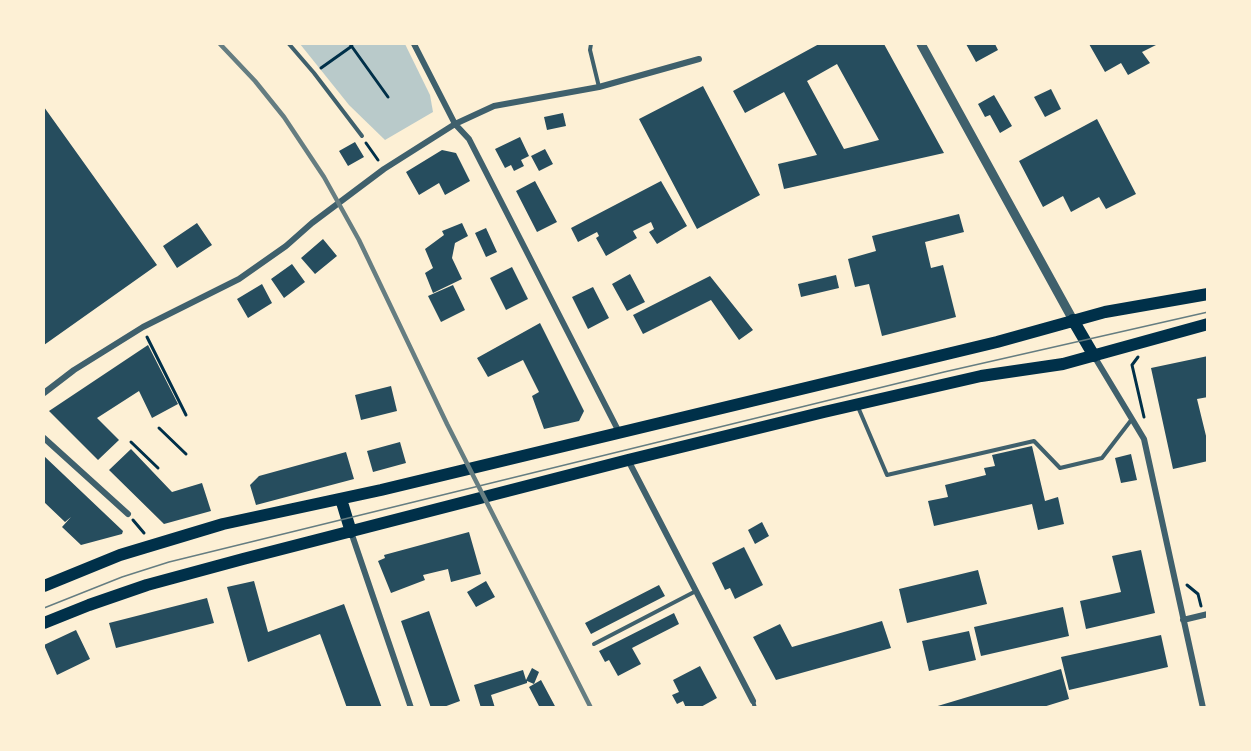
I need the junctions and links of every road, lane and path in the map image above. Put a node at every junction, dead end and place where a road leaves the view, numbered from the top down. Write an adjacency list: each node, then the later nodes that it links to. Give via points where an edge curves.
1 (289, 44): 7 (lane)
2 (414, 44): 10 (street)
3 (591, 44): 8 (lane)
4 (921, 44): 14 (street)
5 (351, 45): 7 (path); 9 (path)
6 (699, 59): 8 (street)
7 (314, 73): 11 (lane)
8 (599, 87): 10 (street, via 494,106)
9 (388, 97)
10 (455, 124): 12 (street); 25 (street, via 470,139)
11 (362, 136): 12 (path)
12 (384, 169): 16 (street, via 239,279)
13 (1208, 294): 14 (main road)
14 (1073, 320): 18 (main road); 25 (main road)
15 (1208, 324): 18 (main road)
16 (142, 327): 19 (street); 21 (path)
17 (1140, 355): 23 (path, via 1132,365)
18 (1094, 356): 20 (main road); 22 (street)
19 (44, 393)
20 (857, 404): 22 (lane, via 887,475 1034,441 1060,468 1102,458); 29 (main road)
21 (186, 415)
22 (1131, 419): 38 (street, via 1144,439)
23 (1145, 422)
24 (159, 428): 28 (path)
25 (619, 433): 31 (main road)
26 (44, 438): 32 (street)
27 (131, 442): 30 (path)
28 (186, 454)
29 (628, 460): 33 (main road); 36 (street)
30 (158, 468)
31 (341, 499): 33 (main road); 34 (main road)
32 (128, 514): 34 (path)
33 (351, 532): 39 (main road, via 147,585); 42 (street)
34 (153, 544): 35 (main road)
35 (44, 586)
36 (696, 591): 40 (lane); 41 (street)
37 (1208, 614): 38 (street)
38 (1183, 620): 43 (street)
39 (44, 623)
40 (594, 644)
41 (754, 705)
42 (411, 708)
43 (1203, 708)

